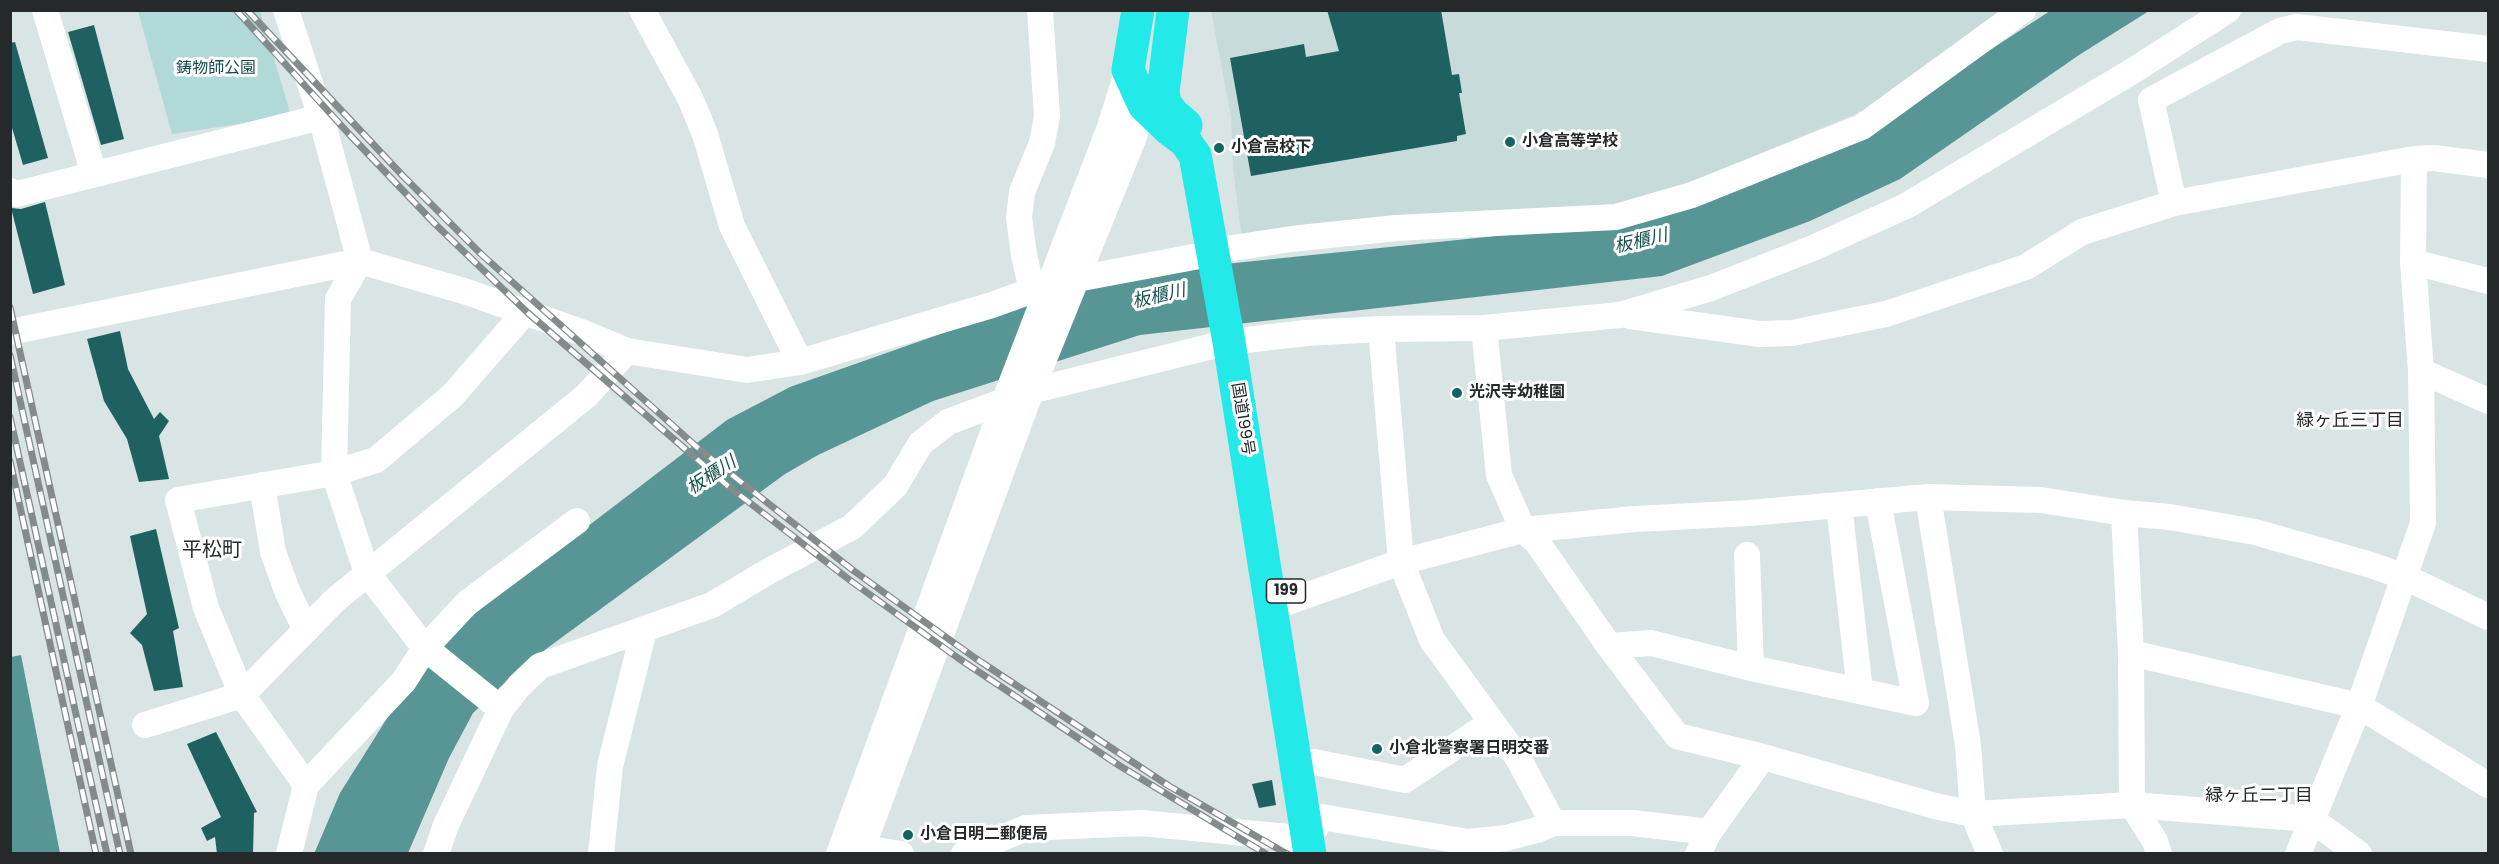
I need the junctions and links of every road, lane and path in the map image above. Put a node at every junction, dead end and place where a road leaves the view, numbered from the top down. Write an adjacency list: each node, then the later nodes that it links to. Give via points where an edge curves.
1 (45, 10): 17 (street)
2 (286, 10): 13 (street)
3 (642, 10): 32 (street, via 690,98 705,134 732,226)
4 (1040, 10): 24 (street, via 1047,116 1042,143 1022,192 1019,218 1024,255)
5 (1138, 10): 11 (highway)
6 (1158, 10): 12 (highway, via 1151,76)
7 (1173, 10): 12 (highway, 国道199号 / 199)
8 (2023, 10): 20 (street, via 1862,127 1692,195 1616,216 1396,228 1291,239)
9 (2228, 10): 26 (street, via 1905,206 1814,248 1711,288)
10 (2488, 49): 19 (street, via 2297,27 2280,31 2151,100)
11 (1128, 70): 12 (highway, 国道199号 / 199); 14 (street)
12 (1162, 116): 14 (street, via 1131,108 1119,115); 20 (highway, 国道199号 / 199, via 1195,155); 24 (street, via 1133,138)
13 (321, 117): 17 (street); 21 (street)
14 (1109, 130): 24 (street)
15 (2414, 159): 16 (street); 19 (street); 22 (street)
16 (2488, 165)
17 (94, 174): 18 (street, via 17,194)
18 (10, 191)
19 (2174, 203): 26 (street, via 2082,232 2026,267 1886,314 1792,333 1760,334)
20 (1222, 256): 24 (street); 30 (highway, 国道199号 / 199)
21 (360, 261): 25 (street); 29 (street); 36 (street, via 338,299)
22 (2413, 262): 23 (street); 33 (street)
23 (2488, 282)
24 (1056, 287): 32 (street); 34 (street)
25 (525, 312): 31 (street); 36 (street, via 453,395 376,460)
26 (1620, 315): 27 (street)
27 (1484, 328): 28 (street); 43 (street, via 1498,475)
28 (1381, 329): 30 (street); 45 (street)
29 (10, 332)
30 (1235, 336): 34 (street); 48 (highway, 国道199号 / 199); 70 (highway, 国道199号 / 199)
31 (627, 351): 32 (street, via 747,370); 46 (street, via 586,396)
32 (800, 362)
33 (2421, 371): 35 (street); 47 (street, via 2423,523)
34 (1022, 387): 51 (street, via 948,422 921,443 895,486 852,527 712,605); 72 (street)
35 (2488, 401)
36 (334, 473): 37 (street); 46 (street)
37 (262, 486): 50 (street, via 273,552); 57 (street, via 178,500 206,608)
38 (1928, 497): 39 (street); 41 (street, via 2041,500); 67 (street, via 1968,745)
39 (1878, 501): 40 (street); 56 (street, via 1916,703)
40 (1839, 505): 43 (street); 56 (street)
41 (2124, 513): 47 (street, via 2255,532); 54 (street)
42 (576, 520): 53 (street, via 467,603)
43 (1523, 530): 45 (street); 52 (street, via 1537,542)
44 (1747, 555): 55 (street)
45 (1401, 562): 48 (street); 60 (street, via 1432,640)
46 (367, 573): 50 (street); 53 (street)
47 (2405, 577): 49 (street); 59 (street)
48 (1288, 602): 63 (highway, 国道199号 / 199)
49 (2488, 617)
50 (306, 630): 57 (street)
51 (644, 630): 58 (street, via 540,666); 75 (street, via 610,766)
52 (1609, 646): 55 (street, via 1651,643); 62 (street, via 1677,736)
53 (428, 650): 58 (street); 65 (street)
54 (2131, 652): 59 (street); 66 (street)
55 (1751, 668): 56 (street)
56 (1860, 691)
57 (242, 694): 61 (street); 65 (street)
58 (495, 703): 74 (street)
59 (2359, 706): 64 (street); 68 (street)
60 (1492, 722): 63 (street, via 1405,780); 69 (street, via 1518,758)
61 (145, 725)
62 (1763, 757): 67 (street); 71 (street)
63 (1314, 762): 70 (highway, 国道199号 / 199)
64 (2488, 784)
65 (306, 785): 73 (street)
66 (2132, 805): 67 (street); 68 (street); 79 (street)
67 (1973, 814): 78 (street)
68 (2312, 819): 80 (street); 81 (street)
69 (1553, 823): 70 (street, via 1506,838 1468,842); 71 (street, via 1633,823)
70 (1317, 841): 77 (street, via 1141,824 1049,827 1026,828)
71 (1703, 843)
72 (850, 850): 76 (street)
73 (289, 854)
74 (436, 854)
75 (601, 854)
76 (901, 854)
77 (964, 854)
78 (1990, 854)
79 (2159, 854)
80 (2298, 854)
81 (2359, 854)

